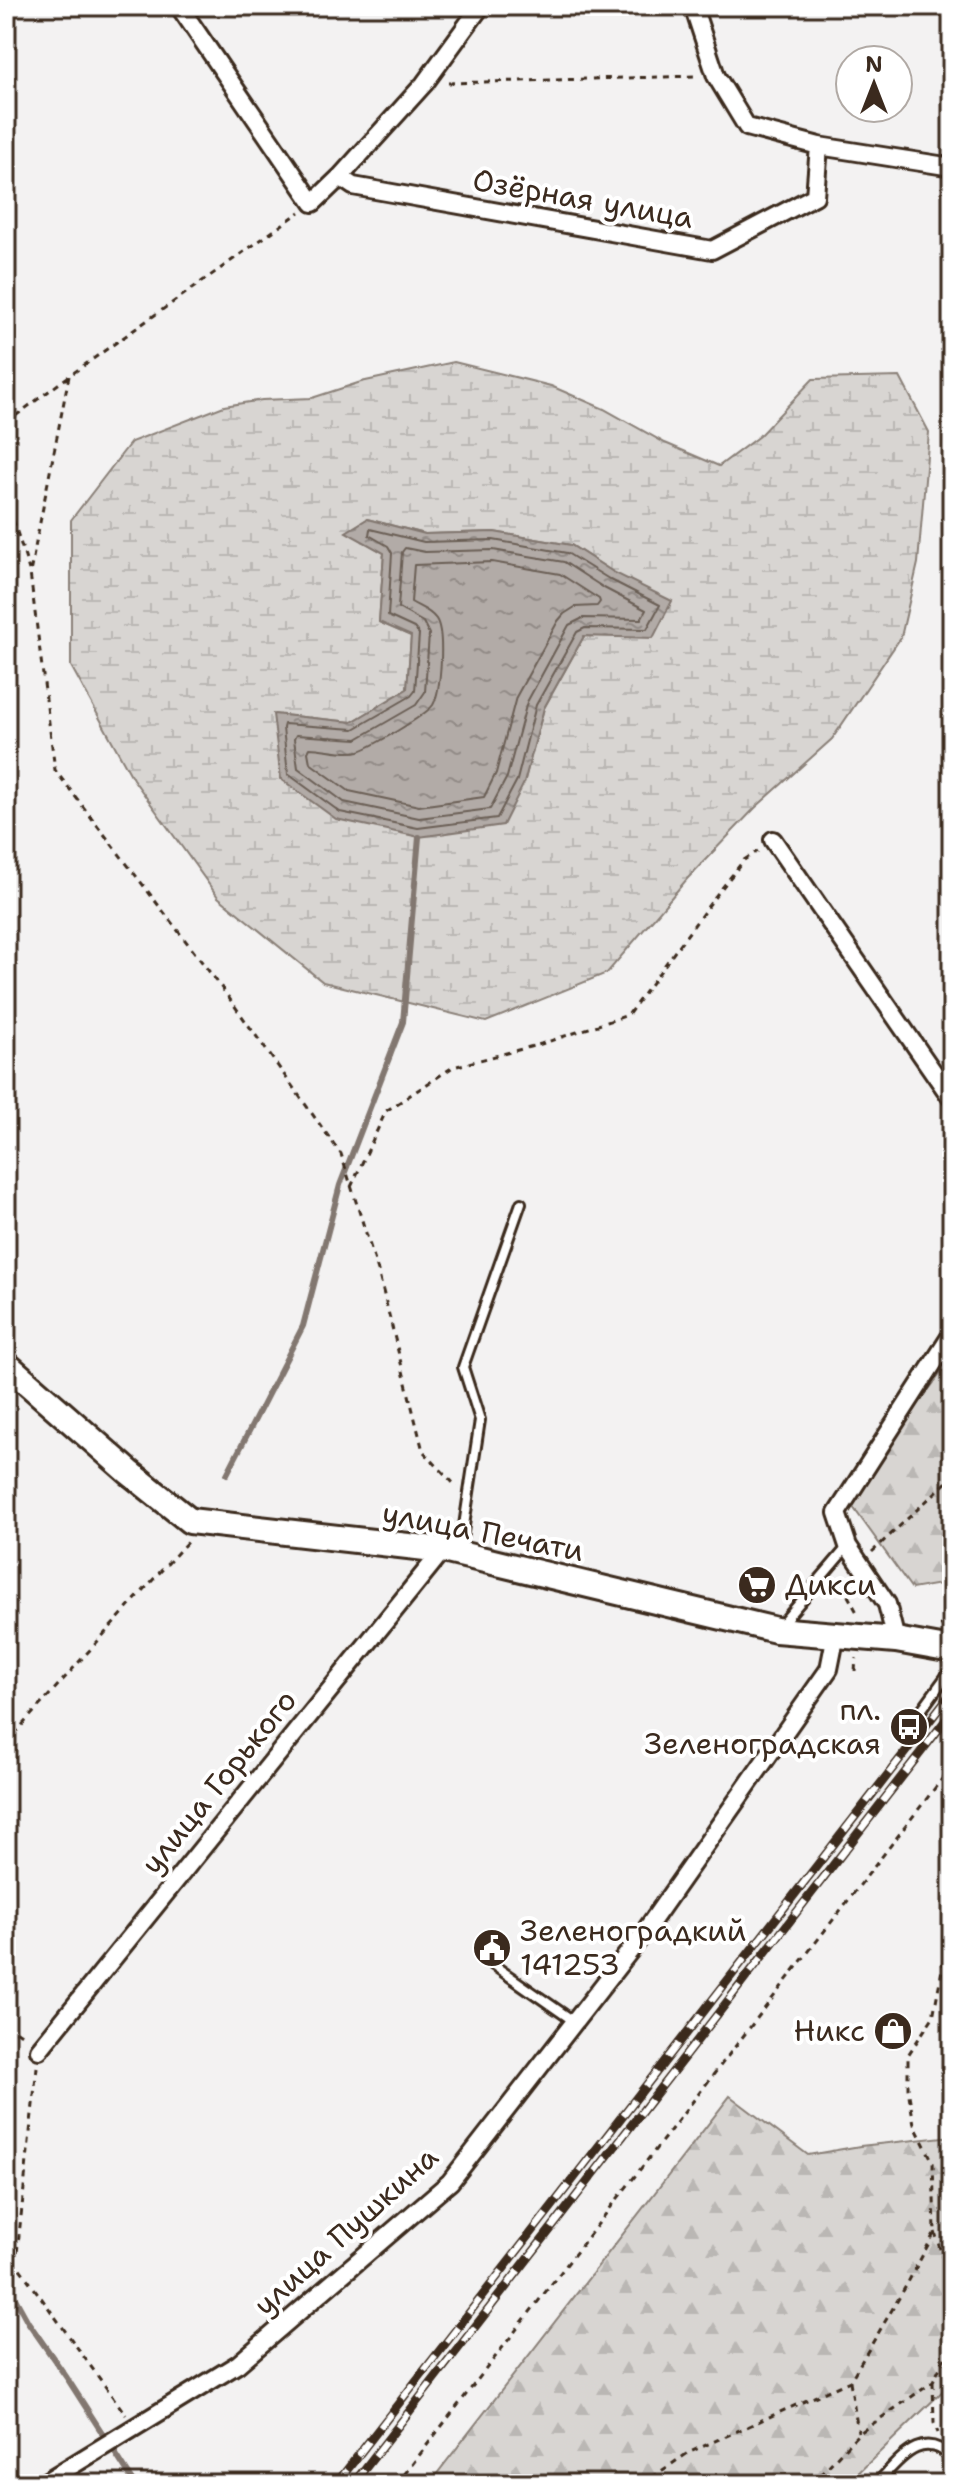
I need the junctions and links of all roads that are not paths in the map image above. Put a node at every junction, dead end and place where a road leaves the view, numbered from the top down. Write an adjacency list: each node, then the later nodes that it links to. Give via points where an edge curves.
1 (179, 6): 6 (street, via 313,203)
2 (481, 6): 6 (street, via 424,84)
3 (693, 6): 4 (street, via 716,76 747,127)
4 (819, 146): 5 (street); 6 (street, Озёрная улица, via 815,196 712,250 353,186)
5 (952, 167)
6 (340, 177)
7 (773, 840): 8 (street)
8 (952, 1099)
9 (521, 1203): 13 (lane, via 463,1367 480,1420 468,1499)
10 (952, 1334): 12 (street, via 837,1513)
11 (6, 1364): 13 (street, улица Печати, via 190,1521)
12 (848, 1546): 14 (lane); 16 (street, via 887,1604)
13 (451, 1553): 14 (street, улица Печати); 22 (street, улица Горького)
14 (776, 1630): 15 (street, улица Печати)
15 (836, 1634): 16 (street, улица Печати); 21 (street, улица Пушкина, via 829,1669)
16 (896, 1640): 17 (street, улица Печати)
17 (952, 1650)
18 (952, 1668): 19 (lane)
19 (909, 1727)
20 (489, 1962): 21 (lane)
21 (575, 2022): 24 (street, улица Пушкина, via 450,2182 238,2364)
22 (39, 2050)
23 (952, 2458): 25 (lane, via 943,2448 926,2444 910,2450)
24 (42, 2484)
25 (876, 2484)

